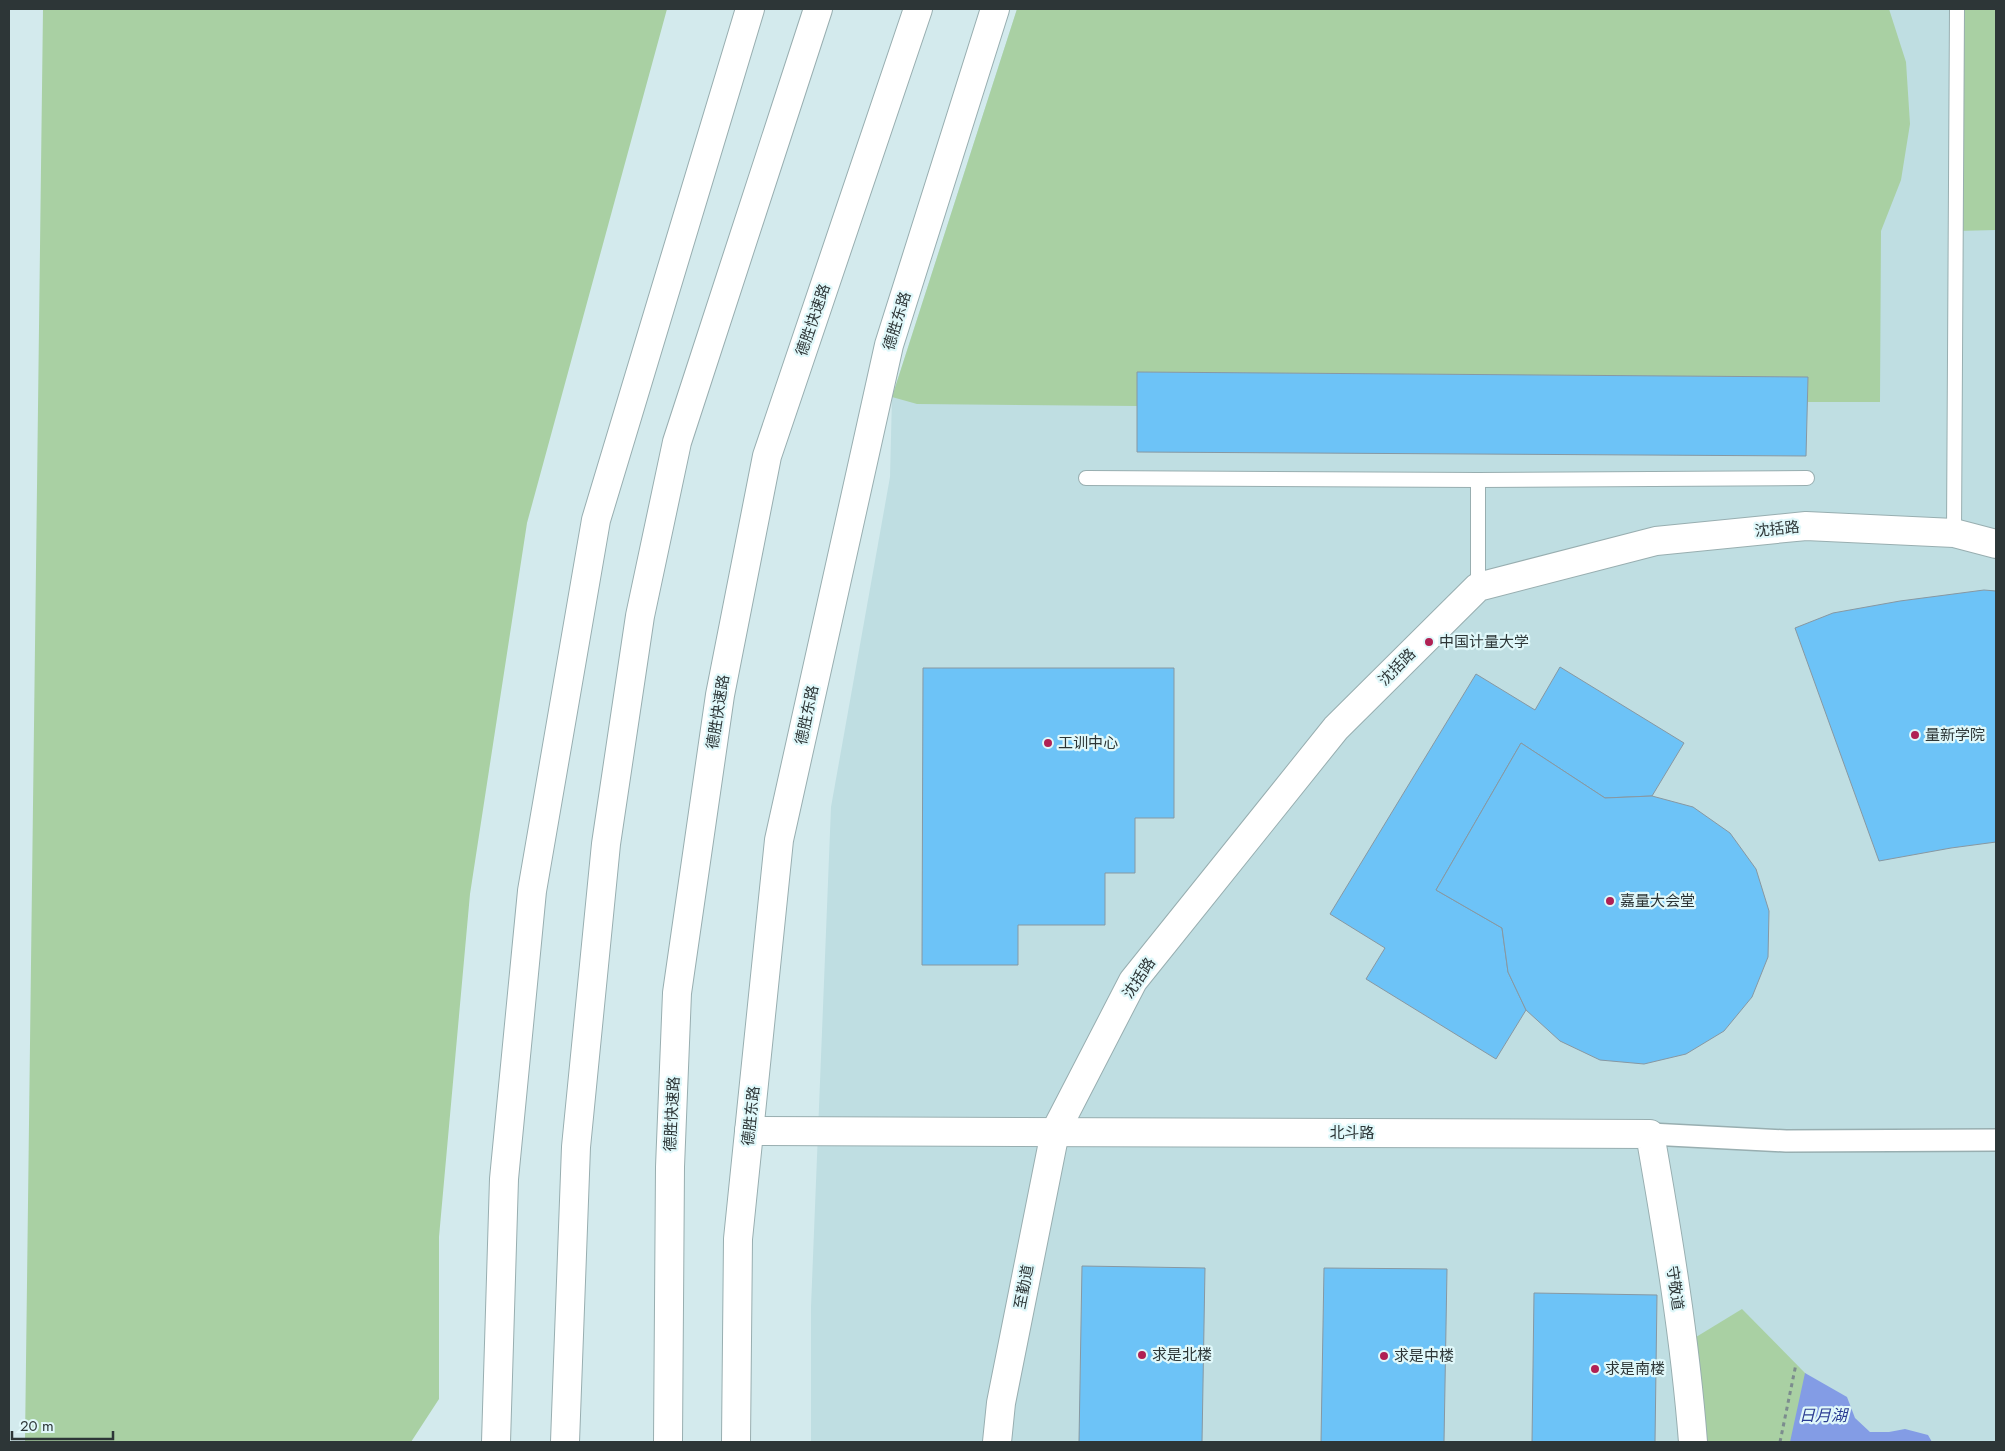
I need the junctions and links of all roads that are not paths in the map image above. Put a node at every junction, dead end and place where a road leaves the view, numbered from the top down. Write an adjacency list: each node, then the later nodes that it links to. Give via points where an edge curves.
1 (750, 9): 16 (main road, via 594,530 532,891 504,1179)
2 (818, 9): 17 (main road, via 678,442 640,616 606,844 576,1147)
3 (918, 9): 18 (main road, 德胜快速路, via 767,456 720,695 678,993 670,1168)
4 (995, 9): 12 (main road, 德胜东路, via 888,345 779,840)
5 (1957, 9): 9 (lane)
6 (1086, 478): 8 (lane)
7 (1807, 478): 8 (lane)
8 (1478, 480): 11 (lane)
9 (1954, 533): 10 (main road, 沈括路); 11 (main road, 沈括路, via 1806,526 1656,541)
10 (1996, 544)
11 (1478, 586): 13 (main road, 沈括路, via 1336,728 1133,981)
12 (749, 1131): 13 (main road, 北斗路); 19 (main road, 德胜东路, via 738,1239)
13 (1055, 1132): 14 (main road, 北斗路); 20 (main road, 至勤道, via 1000,1403)
14 (1650, 1134): 15 (street, via 1786,1141); 21 (main road, 守敬道, via 1683,1345)
15 (1996, 1140)
16 (496, 1442)
17 (565, 1442)
18 (668, 1442)
19 (736, 1442)
20 (997, 1442)
21 (1693, 1442)

